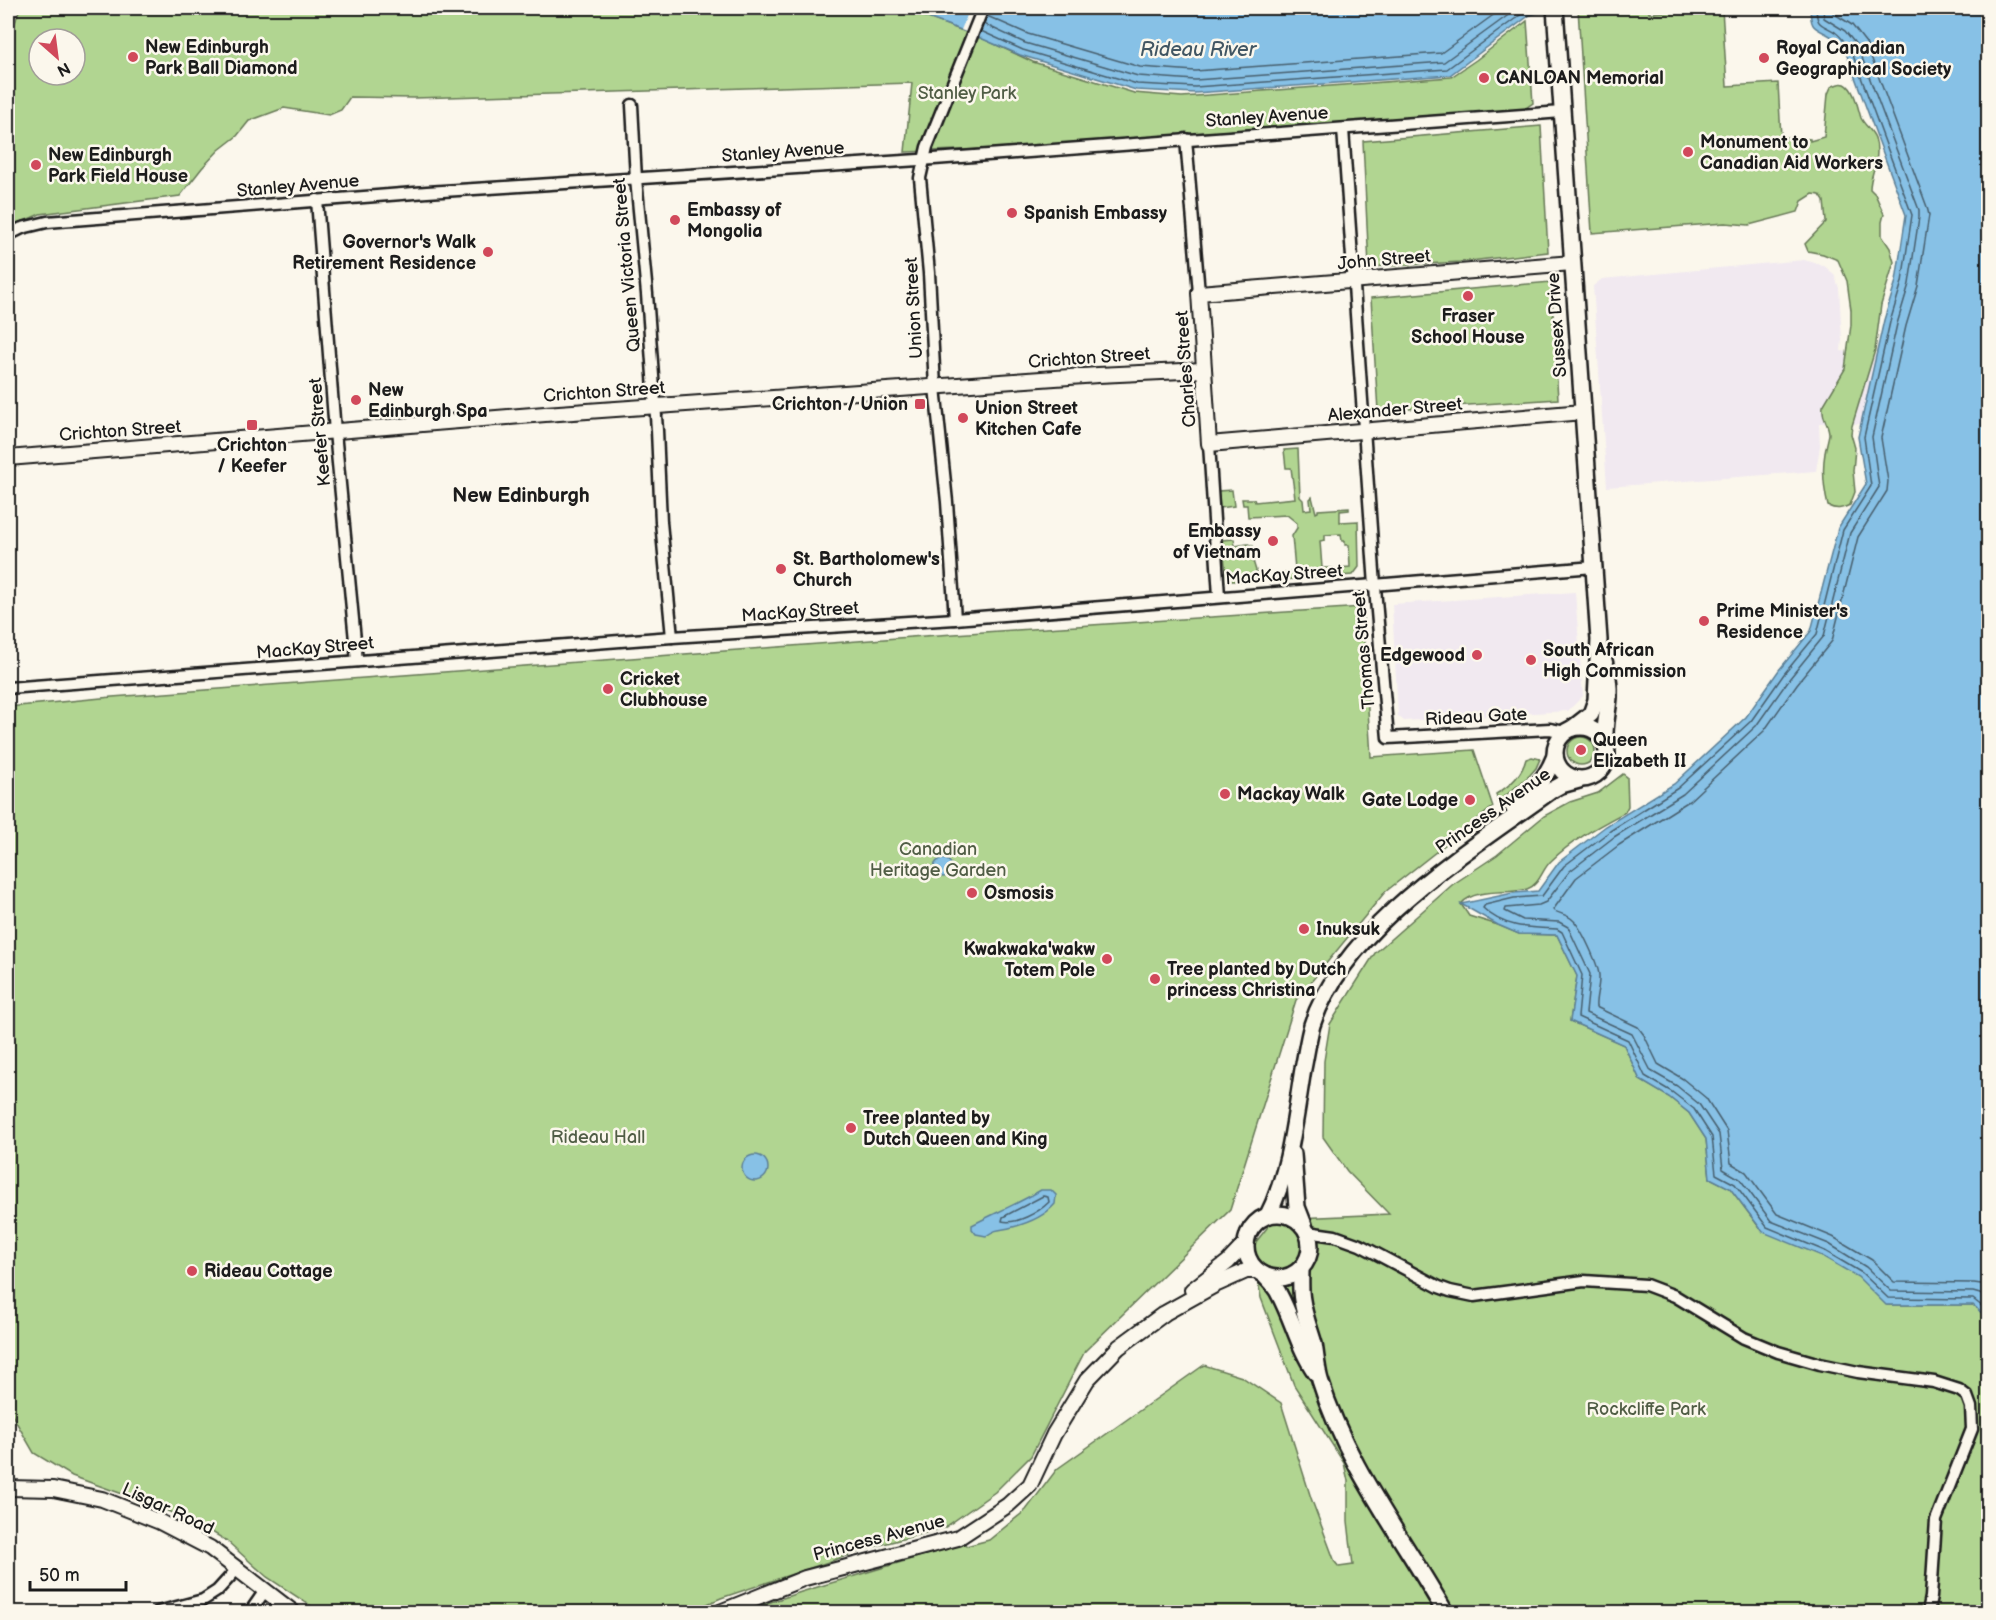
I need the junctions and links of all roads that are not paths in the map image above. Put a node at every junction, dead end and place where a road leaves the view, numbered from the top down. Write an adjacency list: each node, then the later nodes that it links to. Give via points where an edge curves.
1 (983, 8): 7 (street, Union Street)
2 (1555, 8): 4 (main road, Sussex Drive)
3 (632, 105): 8 (street, Queen Victoria Street)
4 (1562, 112): 5 (street, Stanley Avenue); 11 (main road, Sussex Drive)
5 (1343, 129): 6 (street, Stanley Avenue); 12 (street, Thomas Street)
6 (1186, 140): 7 (street, Stanley Avenue); 13 (street, Charles Street)
7 (923, 160): 8 (street, Stanley Avenue); 15 (street, Union Street)
8 (636, 179): 9 (street, Stanley Avenue); 16 (street, Queen Victoria Street)
9 (317, 200): 10 (street, Stanley Avenue, via 47,222); 19 (street, Keefer Street)
10 (8, 235)
11 (1572, 263): 12 (street, John Street); 17 (main road, Sussex Drive)
12 (1354, 280): 13 (street, John Street); 18 (street, Thomas Street)
13 (1199, 293): 14 (street, Charles Street)
14 (1204, 370): 15 (street, Crichton Street); 20 (street, Charles Street)
15 (935, 387): 16 (street, Crichton Street); 25 (street, Union Street)
16 (656, 407): 19 (street, Crichton Street); 26 (street, Queen Victoria Street)
17 (1583, 412): 18 (street, Alexander Street); 22 (main road, Sussex Drive)
18 (1364, 431): 20 (street, Alexander Street); 23 (street, Thomas Street)
19 (335, 432): 21 (street, Crichton Street); 28 (street, Keefer Street)
20 (1209, 444): 24 (street, Charles Street)
21 (8, 458)
22 (1594, 567): 23 (street, MacKay Street); 27 (main road, Sussex Drive)
23 (1375, 586): 24 (street, MacKay Street); 31 (street, Thomas Street)
24 (1219, 596): 25 (street, MacKay Street)
25 (955, 619): 26 (street, MacKay Street)
26 (672, 637): 28 (street, MacKay Street)
27 (1599, 640): 30 (main road, Sussex Drive, via 1596,699 1591,714); 32 (main road, Sussex Drive, via 1608,675)
28 (357, 661): 29 (street, MacKay Street)
29 (8, 688)
30 (1569, 730): 31 (street, Rideau Gate); 32 (main road, via 1595,730); 33 (main road, via 1559,739)
31 (1388, 738)
32 (1605, 741): 34 (main road, via 1608,750 1603,768 1597,775)
33 (1555, 756): 34 (main road, via 1565,775); 35 (main road, Princess Avenue, via 1539,785)
34 (1579, 780): 35 (main road, Princess Avenue, via 1552,790)
35 (1431, 878): 36 (main road, Princess Avenue, via 1400,904 1347,960 1329,990 1312,1025)
36 (1293, 1130): 37 (main road, Princess Avenue, via 1279,1190); 38 (main road, Princess Avenue, via 1295,1192)
37 (1268, 1215): 38 (main road, via 1288,1215); 39 (main road, via 1252,1226)
38 (1306, 1229): 40 (main road, via 1310,1251); 52 (street, via 1359,1245 1439,1287 1474,1296 1584,1281 1646,1285 1675,1296 1744,1338 1778,1352 1858,1372 1927,1380 1959,1390 1967,1396 1971,1407 1972,1429 1936,1520)
39 (1245, 1244): 41 (main road, via 1248,1259); 42 (street, Princess Avenue)
40 (1301, 1268): 41 (main road, via 1284,1277); 43 (main road, via 1302,1299)
41 (1261, 1273): 42 (street, Princess Avenue, via 1246,1271 1231,1277); 43 (main road, via 1278,1291 1302,1351)
42 (1165, 1313): 50 (street, Princess Avenue, via 1119,1347 1087,1380 1054,1434 1030,1485 1008,1505 958,1538 805,1578)
43 (1320, 1378): 51 (main road, via 1360,1473)
44 (8, 1488): 45 (street, Lisgar Road, via 53,1489 102,1498 192,1538)
45 (238, 1568): 46 (street, Lisgar Road); 47 (street, via 203,1600)
46 (264, 1592): 48 (street); 49 (street, Lisgar Road)
47 (158, 1612)
48 (250, 1612)
49 (292, 1612)
50 (720, 1612)
51 (1445, 1612)
52 (1928, 1612)

